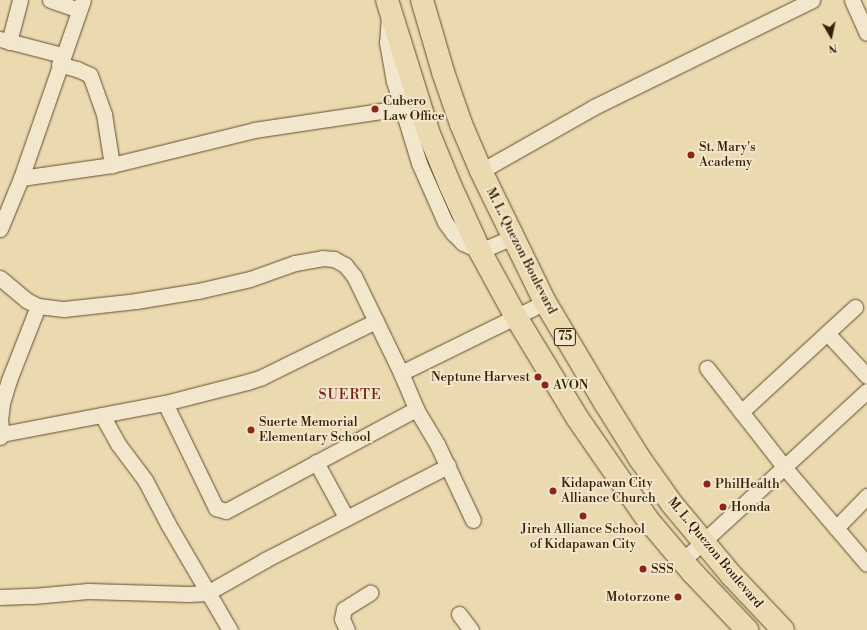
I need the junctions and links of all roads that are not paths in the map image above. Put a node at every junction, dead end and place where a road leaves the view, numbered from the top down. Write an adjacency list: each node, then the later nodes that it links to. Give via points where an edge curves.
1 (20, 0): 9 (street)
2 (50, 0): 6 (street)
3 (422, 0): 13 (highway, M. L. Quezon Boulevard / 75, via 443,72)
4 (812, 0): 13 (street, via 594,107)
5 (852, 0): 8 (street)
6 (81, 5): 10 (street)
7 (389, 6): 11 (street, via 387,42 390,67); 17 (highway, M. L. Quezon Boulevard / 75, via 429,134)
8 (867, 33)
9 (4, 41): 10 (street)
10 (61, 60): 12 (street, via 90,75 104,114); 14 (street)
11 (401, 108): 12 (street, via 254,130); 17 (street, via 419,164 445,222 463,243)
12 (112, 165): 14 (street)
13 (481, 171): 16 (highway, M. L. Quezon Boulevard / 75)
14 (21, 178): 15 (street)
15 (0, 229)
16 (513, 237): 17 (street); 19 (highway, M. L. Quezon Boulevard / 75)
17 (480, 251): 22 (highway, M. L. Quezon Boulevard / 75)
18 (0, 278): 20 (street, via 26,300)
19 (545, 302): 22 (street); 41 (highway, M. L. Quezon Boulevard / 75, via 574,354 640,459)
20 (38, 306): 23 (street, via 64,309 198,291 250,279 295,263 322,258 334,259 345,265 354,276); 33 (street, via 2,403)
21 (855, 307): 24 (street)
22 (516, 317): 26 (street); 42 (highway, M. L. Quezon Boulevard / 75, via 616,476)
23 (376, 321): 26 (street); 29 (street, via 262,377)
24 (827, 333): 27 (street); 31 (street)
25 (707, 368): 31 (street)
26 (401, 373): 30 (street)
27 (867, 376)
28 (867, 391): 36 (street)
29 (165, 403): 32 (street); 34 (street, via 216,508 226,511)
30 (416, 409): 34 (street); 35 (street)
31 (741, 412): 36 (street)
32 (102, 415): 33 (street); 44 (street, via 118,444 145,480)
33 (1, 435)
34 (316, 462): 38 (street)
35 (448, 466): 38 (street); 39 (street)
36 (785, 468): 40 (street); 41 (street)
37 (867, 496): 40 (street)
38 (346, 517): 44 (street)
39 (473, 520)
40 (836, 528): 43 (street)
41 (703, 542): 42 (street); 52 (highway, M. L. Quezon Boulevard / 75)
42 (682, 561): 51 (highway, M. L. Quezon Boulevard / 75)
43 (867, 564)
44 (207, 593): 46 (street, via 88,591); 48 (street)
45 (370, 593): 49 (street, via 344,609 342,619)
46 (0, 596)
47 (459, 614): 50 (street)
48 (230, 630)
49 (347, 630)
50 (471, 630)
51 (747, 630)
52 (783, 630)

